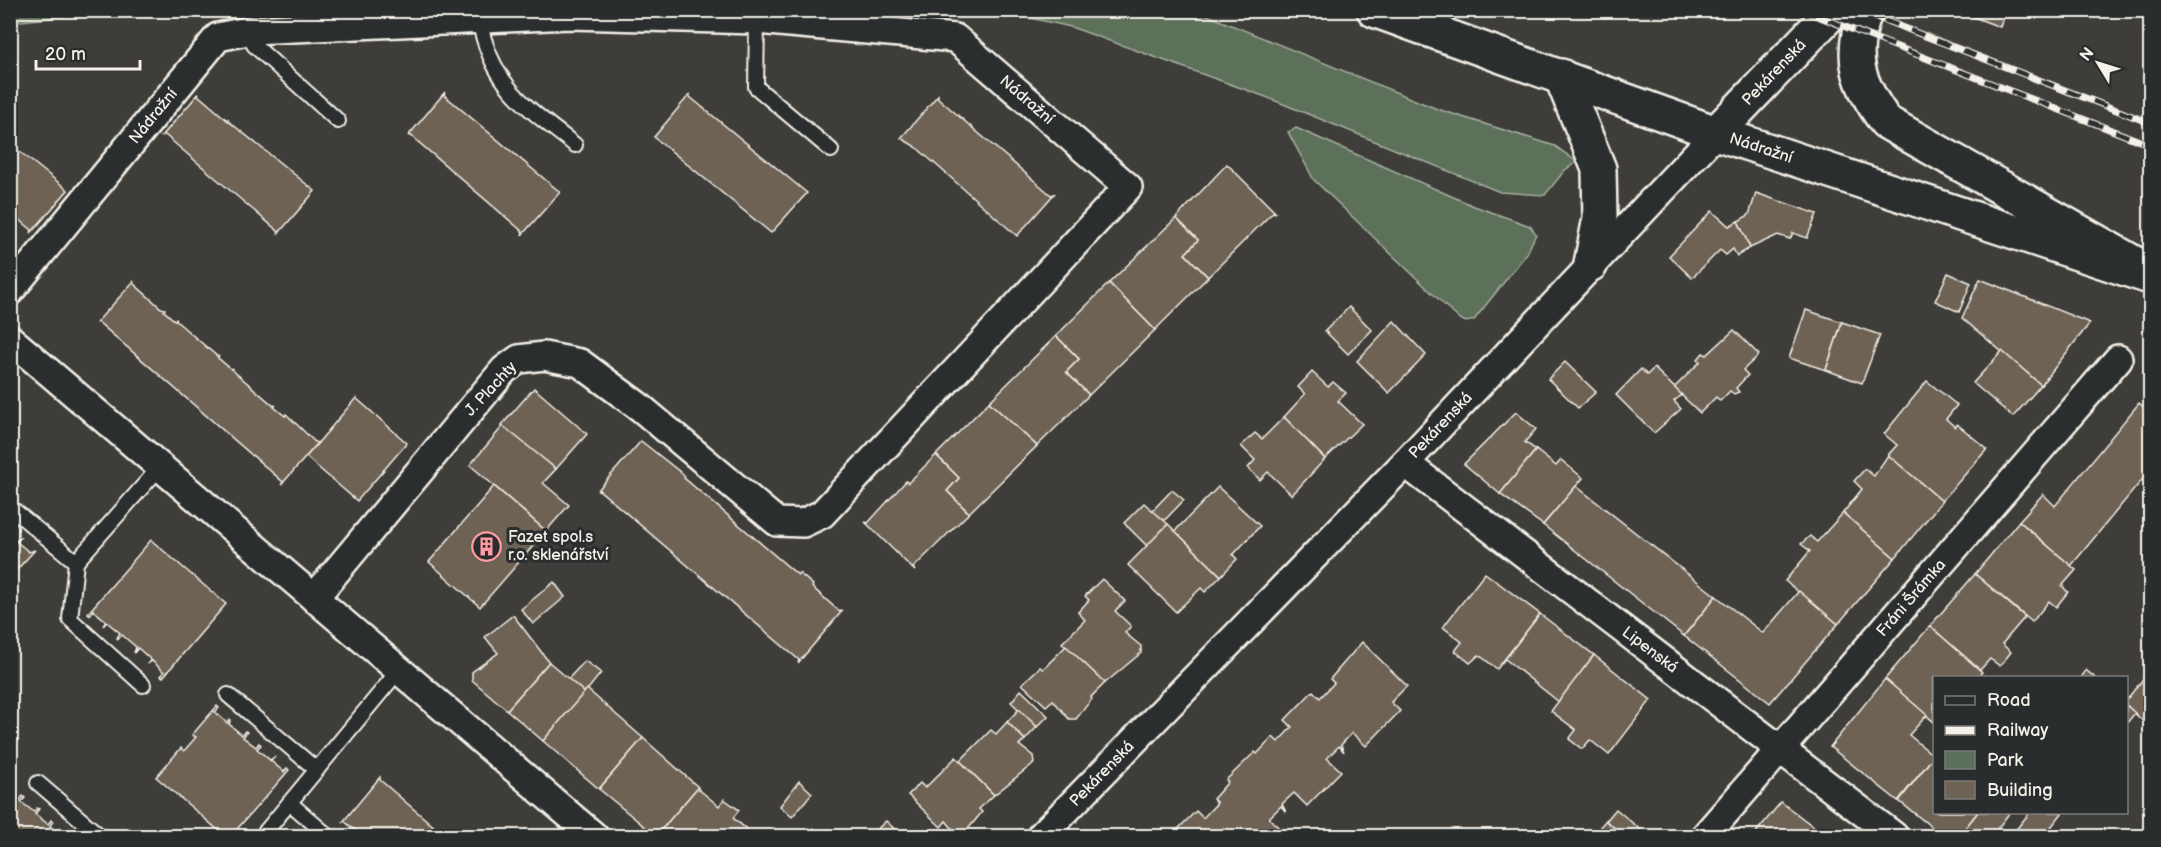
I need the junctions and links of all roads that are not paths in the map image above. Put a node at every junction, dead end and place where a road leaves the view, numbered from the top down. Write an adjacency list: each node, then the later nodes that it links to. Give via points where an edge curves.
1 (1374, 10): 8 (main road, Nádražní)
2 (1834, 10): 10 (main road, Pekárenská)
3 (1866, 10): 14 (main road, via 1858,31 1857,64 1867,95 1887,122)
4 (450, 15): 5 (street, Nádražní); 7 (street, Nádražní)
5 (479, 19): 6 (street, Nádražní, via 570,15); 11 (lane, via 485,50 514,97)
6 (757, 20): 12 (lane, via 756,87); 22 (street, Nádražní, via 955,38 1128,187 822,514)
7 (252, 30): 9 (lane, via 254,45); 16 (street, Nádražní, via 218,37)
8 (1561, 76): 10 (main road, Nádražní); 13 (main road, via 1599,169 1600,218)
9 (338, 120)
10 (1716, 133): 13 (street, Pekárenská); 15 (main road, Nádražní)
11 (575, 145)
12 (831, 150)
13 (1591, 264): 19 (street, Pekárenská)
14 (2151, 272)
15 (2151, 277)
16 (10, 291)
17 (10, 339): 20 (street)
18 (2118, 359): 28 (street, Fráni Šrámka)
19 (1405, 463): 28 (street, Lipenská); 36 (street, Pekárenská)
20 (160, 467): 23 (lane); 24 (street)
21 (10, 507): 23 (lane)
22 (803, 523): 24 (street, J. Plachty, via 777,522 641,408 579,363 544,356 519,359 504,370)
23 (76, 562): 26 (lane, via 70,619)
24 (314, 598): 25 (street)
25 (399, 670): 29 (lane); 35 (street)
26 (143, 685)
27 (228, 695): 29 (lane)
28 (1779, 748): 37 (street, Fráni Šrámka); 38 (street, Lipenská)
29 (318, 770): 31 (lane)
30 (38, 783): 32 (lane)
31 (290, 803): 33 (lane); 34 (lane)
32 (100, 837)
33 (262, 837)
34 (328, 837)
35 (594, 837)
36 (1041, 837)
37 (1705, 837)
38 (1894, 837)

